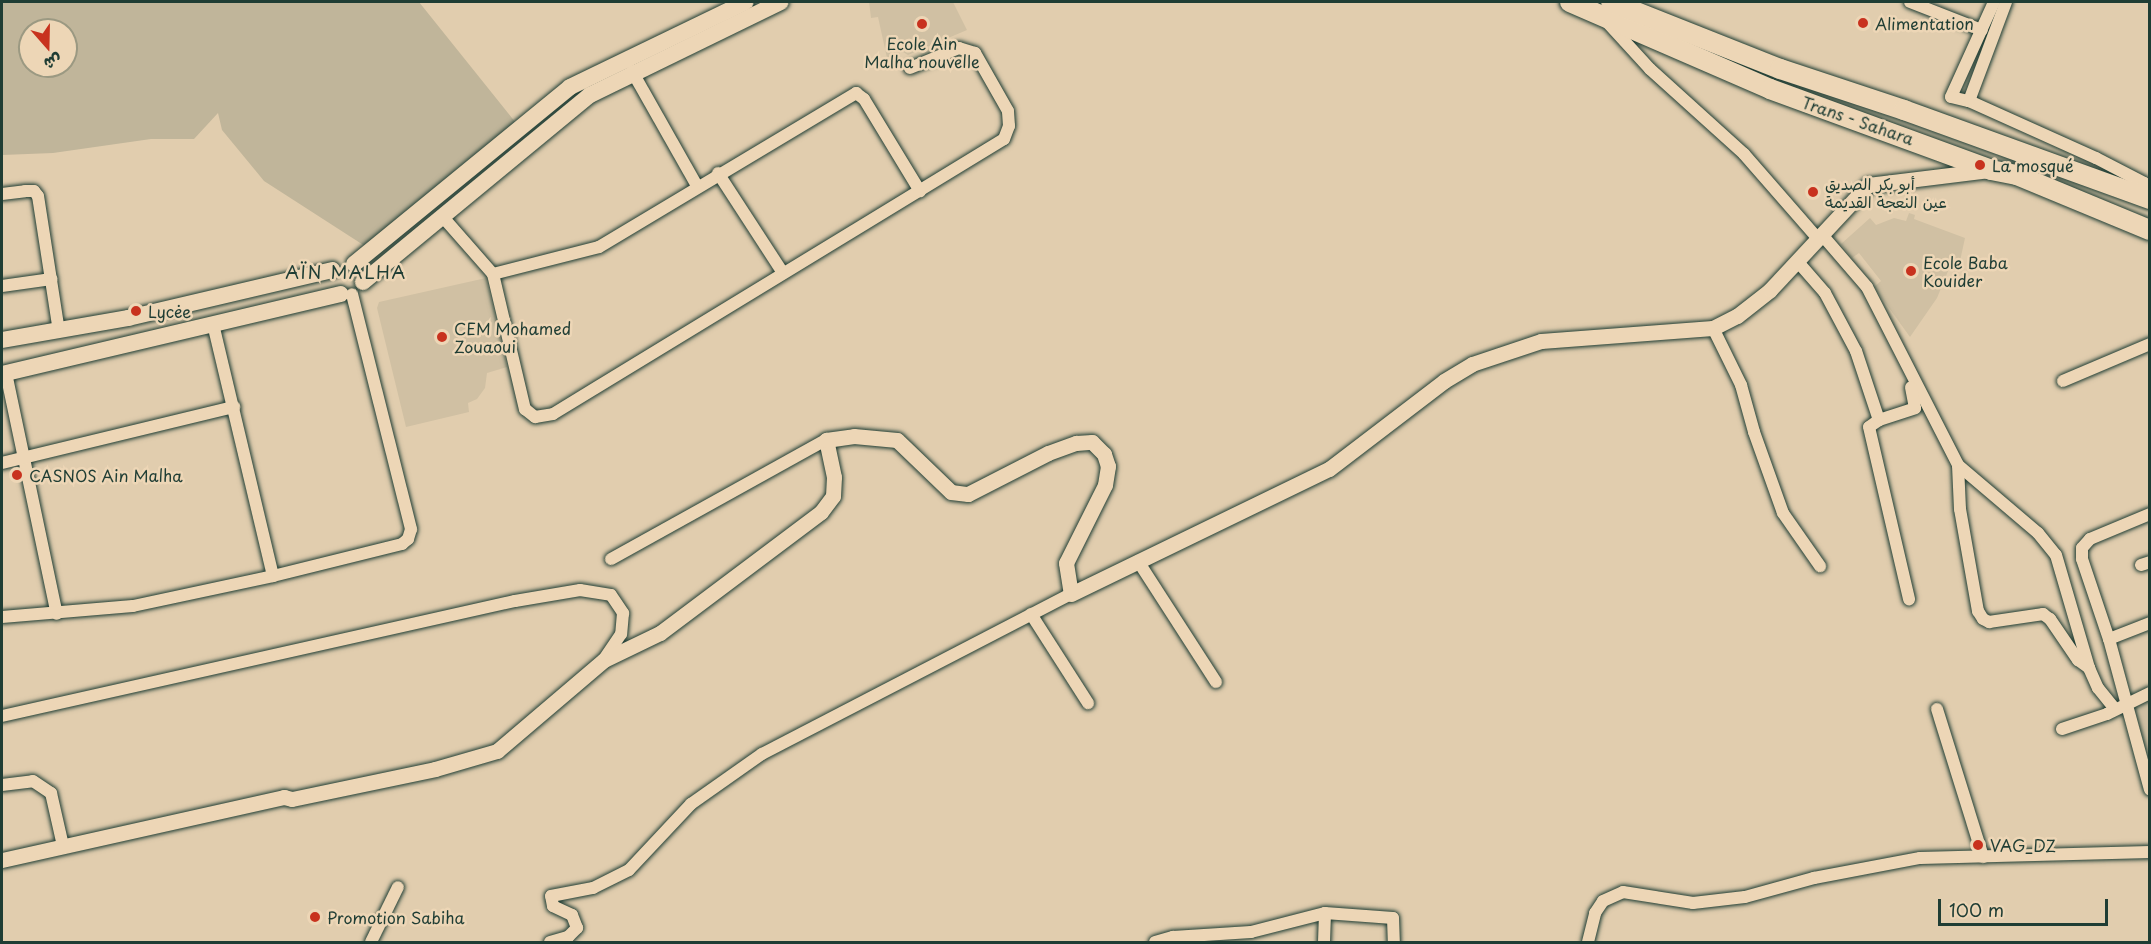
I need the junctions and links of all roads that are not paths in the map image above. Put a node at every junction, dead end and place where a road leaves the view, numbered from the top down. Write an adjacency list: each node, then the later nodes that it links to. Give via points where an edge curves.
1 (746, 2): 22 (main road, via 570,87)
2 (781, 2): 10 (main road)
3 (1570, 2): 7 (highway, Trans - Sahara)
4 (1910, 2): 8 (street)
5 (1994, 2): 8 (street)
6 (2006, 2): 11 (street)
7 (1606, 9): 12 (highway, Trans - Sahara, via 1770,89); 15 (highway, Trans - Sahara); 20 (street, via 1650,69 1744,154)
8 (1982, 30): 11 (street, via 1952,98)
9 (910, 68): 16 (street, via 958,48 975,53 1004,100 1009,126 1004,139 990,150)
10 (632, 71): 14 (street); 18 (main road, via 551,123)
11 (1969, 101): 15 (street)
12 (1991, 170): 19 (highway, Trans - Sahara, via 2017,175); 20 (street, via 1868,185 1855,195)
13 (718, 173): 14 (street); 16 (street, via 856,93 864,99); 24 (street)
14 (697, 186): 25 (street, via 599,247)
15 (2148, 188)
16 (920, 192): 24 (street)
17 (2, 194): 26 (street, via 25,190 38,196)
18 (442, 216): 25 (street); 28 (main road)
19 (2150, 230)
20 (1821, 238): 21 (street); 30 (street, via 1867,287)
21 (1798, 262): 31 (street, via 1737,316); 38 (street, via 1825,292 1842,322)
22 (354, 264): 23 (main road, via 342,263); 28 (main road, via 362,272)
23 (333, 270): 28 (main road, via 331,284); 32 (main road)
24 (783, 273): 25 (street, via 554,414 535,417 525,409 518,390)
25 (493, 274)
26 (52, 279): 27 (street); 32 (street)
27 (2, 286)
28 (352, 290): 29 (main road); 47 (street, via 411,529 402,544)
29 (213, 324): 35 (main road); 37 (street)
30 (1889, 327): 38 (street, via 1916,405 1913,411); 42 (street)
31 (1713, 328): 45 (street, via 1580,337 1509,349 1444,381 1329,469); 46 (street, via 1742,385 1783,513)
32 (59, 331): 33 (main road)
33 (2, 340)
34 (2150, 344): 36 (street)
35 (4, 373): 40 (street)
36 (2062, 381)
37 (234, 407): 40 (street); 47 (street)
38 (1879, 420): 49 (street, via 1869,427)
39 (826, 440): 44 (street); 48 (street, via 854,435 897,440 951,492 968,494 1048,453 1092,442 1104,454 1108,466 1105,484 1065,563); 55 (street, via 834,477 833,496 821,512 660,633)
40 (25, 456): 41 (street); 50 (street)
41 (2, 463)
42 (1958, 465): 56 (street, via 2042,537 2056,555); 56 (street, via 1960,509 1978,611 1983,619 1989,622 2043,614 2078,660)
43 (2150, 514): 54 (street, via 2090,539 2082,548 2082,559)
44 (611, 559)
45 (1138, 561): 48 (street); 57 (street)
46 (1820, 566)
47 (273, 576): 50 (street, via 133,606)
48 (1071, 594): 51 (street)
49 (1909, 599)
50 (57, 614): 52 (street)
51 (1031, 614): 60 (street); 76 (street, via 762,754 691,804 629,870 593,888 556,892 550,902 572,915 577,928 568,937)
52 (2, 617)
53 (2150, 623): 54 (street)
54 (2109, 639): 59 (street)
55 (604, 660): 63 (street, via 621,634 623,613 611,595 580,590 514,600); 67 (street, via 497,751 478,758)
56 (2089, 668): 62 (street, via 2098,688)
57 (1215, 682)
58 (2150, 693): 59 (street)
59 (2126, 702): 62 (street); 66 (street)
60 (1088, 703)
61 (1937, 709): 69 (street)
62 (2115, 709): 64 (street)
63 (2, 716)
64 (2062, 729)
65 (2, 785): 67 (street, via 33,781 51,793)
66 (2150, 790)
67 (63, 846): 70 (street)
68 (2150, 852): 69 (street)
69 (1983, 857): 80 (street, via 1905,861 1717,901 1693,903 1623,892 1613,894 1595,913)
70 (2, 860)
71 (398, 887): 75 (street)
72 (1325, 913): 73 (street); 78 (street); 79 (street, via 1393,918)
73 (1252, 937): 74 (street)
74 (1181, 941): 77 (street, via 1173,937)
75 (370, 942)
76 (550, 942)
77 (1155, 942)
78 (1324, 942)
79 (1394, 942)
80 (1588, 942)

